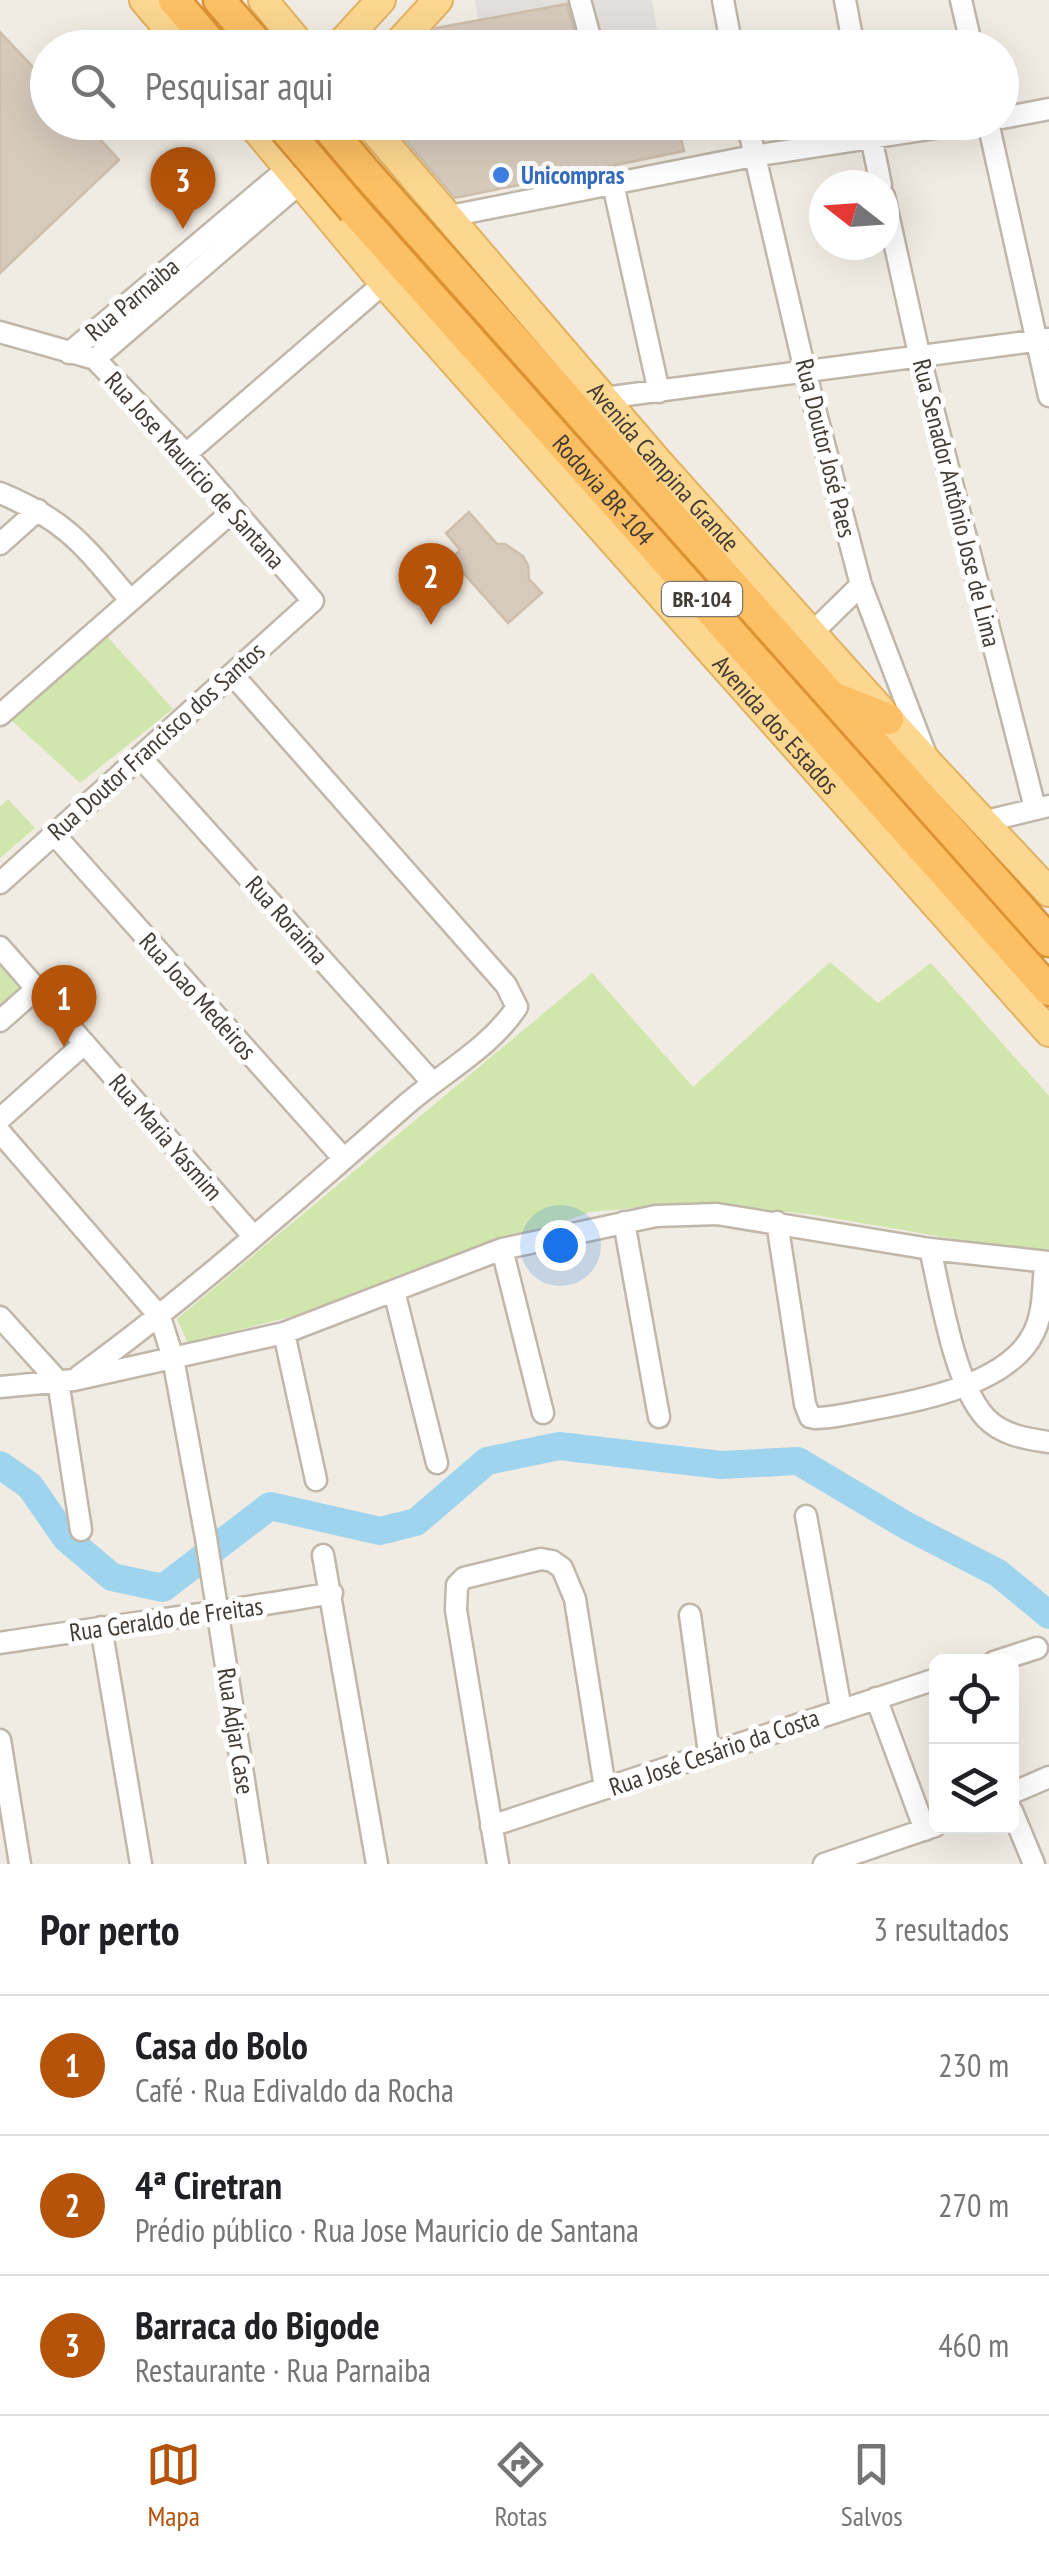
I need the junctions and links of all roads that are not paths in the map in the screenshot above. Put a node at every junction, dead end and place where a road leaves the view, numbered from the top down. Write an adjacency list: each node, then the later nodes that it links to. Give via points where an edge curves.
1 (144, 0): 11 (main road)
2 (174, 0): 12 (highway)
3 (220, 0): 13 (highway)
4 (262, 0): 14 (main road)
5 (382, 0): 15 (main road)
6 (438, 0): 16 (main road)
7 (580, 0): 17 (street)
8 (723, 0): 18 (street)
9 (845, 0): 19 (street)
10 (961, 0): 20 (street)
11 (170, 30)
12 (200, 30)
13 (245, 30)
14 (287, 30)
15 (353, 30)
16 (410, 30)
17 (588, 30)
18 (729, 30)
19 (851, 30)
20 (968, 30)
21 (1049, 110): 22 (street)
22 (1019, 115)
23 (264, 140): 36 (main road, Avenida dos Estados)
24 (294, 140): 73 (highway, Rodovia BR-104 / BR-104, bridge)
25 (295, 140): 36 (main road)
26 (318, 140): 36 (main road)
27 (338, 140): 36 (main road)
28 (340, 140): 60 (highway, Rodovia BR-104 / BR-104, bridge)
29 (383, 140): 38 (main road, Avenida Campina Grande)
30 (750, 140): 34 (street, Rua Doutor José Paes)
31 (828, 140): 34 (street)
32 (872, 140): 35 (street)
33 (992, 140): 42 (street)
34 (753, 156): 37 (street); 46 (street, Rua Doutor José Paes)
35 (879, 170)
36 (298, 182): 40 (main road, Avenida dos Estados); 43 (street, Rua Parnaiba); 45 (street, Rua Parnaiba)
37 (613, 184): 38 (street); 47 (street)
38 (450, 216): 49 (main road, Avenida Campina Grande)
39 (898, 260): 44 (street, Rua Senador Antônio Jose de Lima)
40 (384, 283): 50 (street); 75 (main road, Avenida dos Estados)
41 (0, 332): 43 (street, Rua Jose Mauricio de Santana)
42 (1042, 340): 44 (street); 48 (street)
43 (69, 352): 45 (street, Rua Jose Mauricio de Santana)
44 (919, 354): 46 (street); 65 (street, Rua Senador Antônio Jose de Lima)
45 (95, 359): 50 (street, Rua Jose Mauricio de Santana)
46 (806, 371): 47 (street); 55 (street, Rua Doutor José Paes)
47 (659, 392): 49 (street)
48 (1049, 396)
49 (604, 398): 58 (main road, Avenida Campina Grande)
50 (186, 454): 53 (street, Rua Jose Mauricio de Santana)
51 (0, 493): 52 (street)
52 (38, 510): 54 (street); 56 (street, via 67,529)
53 (233, 512): 56 (street); 57 (street, Rua Jose Mauricio de Santana)
54 (0, 544)
55 (861, 585): 58 (street); 64 (street, Rua Doutor José Paes)
56 (130, 600): 61 (street)
57 (313, 601): 59 (street, Rua Doutor Francisco dos Santos)
58 (811, 634): 62 (main road, Avenida Campina Grande)
59 (232, 674): 63 (street, Rua Doutor Francisco dos Santos); 77 (street, via 511,996 516,1007 504,1026)
60 (828, 695): 62 (highway); 70 (highway, Rodovia BR-104 / BR-104)
61 (0, 715)
62 (888, 719): 64 (main road, Avenida Campina Grande)
63 (142, 758): 67 (street, Rua Doutor Francisco dos Santos); 77 (street, Rua Roraima)
64 (931, 766): 66 (main road, Avenida Campina Grande)
65 (1042, 807): 66 (street)
66 (982, 822): 69 (main road, Avenida Campina Grande)
67 (52, 833): 68 (street, Rua Doutor Francisco dos Santos); 80 (street, Rua Joao Medeiros)
68 (0, 882)
69 (1049, 892)
70 (1049, 940)
71 (0, 947): 72 (street, Rua Maria Yasmim)
72 (35, 990): 74 (street); 76 (street, Rua Maria Yasmim)
73 (1049, 990)
74 (0, 1021)
75 (1049, 1032)
76 (84, 1044): 78 (street); 83 (street, Rua Maria Yasmim)
77 (432, 1082): 80 (street)
78 (0, 1119)
79 (0, 1132): 89 (street)
80 (344, 1158): 83 (street)
81 (624, 1222): 82 (street, via 717,1214); 84 (street); 96 (street)
82 (777, 1222): 85 (street); 94 (street, via 810,1417)
83 (254, 1237): 89 (street)
84 (502, 1249): 87 (street); 95 (street)
85 (930, 1249): 86 (street); 94 (street)
86 (1047, 1262): 94 (street, via 1034,1332 1023,1349)
87 (394, 1291): 90 (street); 98 (street)
88 (0, 1317): 92 (street)
89 (160, 1317): 91 (street, Rua Adjar Case); 92 (street)
90 (284, 1333): 91 (street); 99 (street)
91 (172, 1358): 92 (street); 104 (street, Rua Adjar Case)
92 (66, 1381): 93 (street); 101 (street)
93 (0, 1387)
94 (966, 1388): 97 (street, via 986,1418 1007,1433)
95 (544, 1412)
96 (659, 1417)
97 (1049, 1442)
98 (437, 1463)
99 (316, 1480)
100 (806, 1516): 112 (street)
101 (81, 1530)
102 (323, 1555): 103 (street)
103 (332, 1593): 104 (street, Rua Geraldo de Freitas); 126 (street)
104 (218, 1614): 106 (street, Rua Geraldo de Freitas); 125 (street, Rua Adjar Case)
105 (690, 1615): 114 (street)
106 (101, 1627): 107 (street, Rua Geraldo de Freitas); 124 (street)
107 (0, 1643)
108 (1036, 1648): 109 (street)
109 (1018, 1654)
110 (929, 1681): 111 (street, Rua José Cesário da Costa)
111 (876, 1698): 112 (street, Rua José Cesário da Costa); 118 (street)
112 (841, 1709): 114 (street, Rua José Cesário da Costa)
113 (0, 1740): 123 (street)
114 (709, 1753): 116 (street, Rua José Cesário da Costa)
115 (1049, 1777): 117 (street)
116 (604, 1788): 119 (street, Rua José Cesário da Costa); 119 (street, via 574,1599 562,1568 541,1560 476,1574 456,1585 456,1610)
117 (1019, 1791)
118 (929, 1823)
119 (491, 1826): 127 (street)
120 (1019, 1828): 129 (street)
121 (929, 1829): 122 (street)
122 (879, 1856): 128 (street)
123 (20, 1864)
124 (141, 1864)
125 (258, 1864)
126 (377, 1864)
127 (498, 1864)
128 (824, 1864)
129 (1034, 1864)

